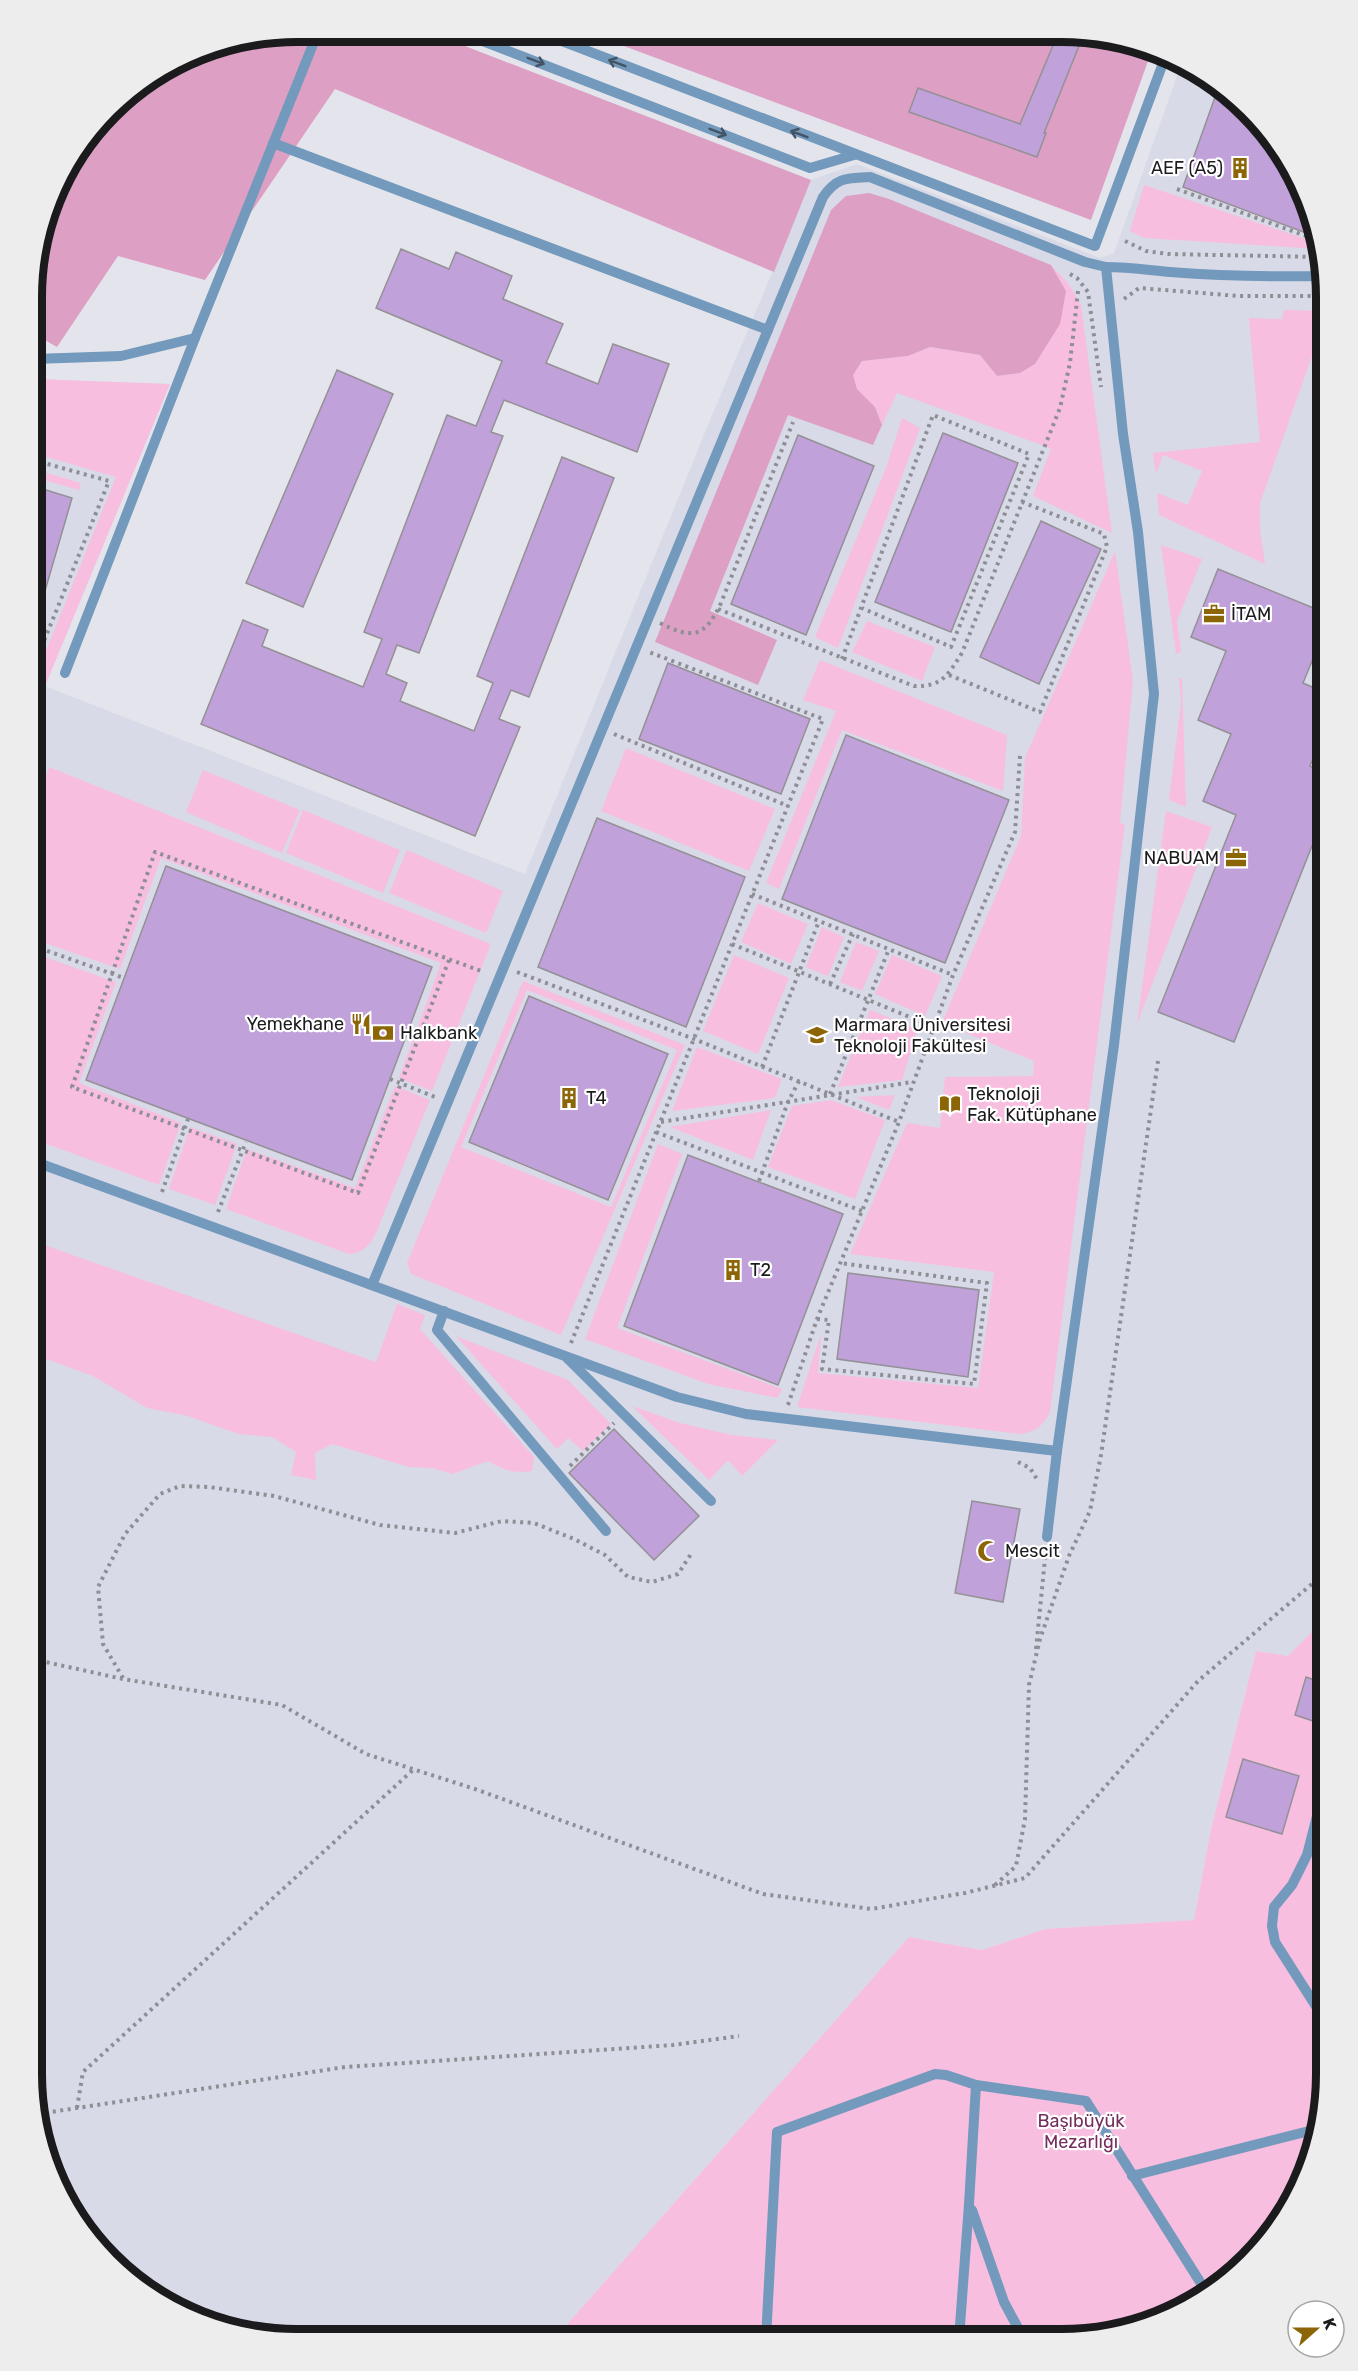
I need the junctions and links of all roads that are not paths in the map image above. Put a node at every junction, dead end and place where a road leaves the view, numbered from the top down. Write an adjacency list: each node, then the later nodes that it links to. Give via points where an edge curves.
1 (314, 42): 5 (lane)
2 (485, 42): 6 (lane, one-way to 6, via 810,168)
3 (564, 42): 6 (lane, one-way to 3)
4 (1163, 63): 6 (lane, via 1095,246)
5 (273, 143): 9 (lane); 10 (lane)
6 (854, 155)
7 (1106, 267): 8 (lane); 9 (lane, via 870,177 850,178 832,184 823,197); 17 (lane, via 1154,694 1116,1034)
8 (1315, 276)
9 (768, 330): 14 (lane)
10 (195, 338): 11 (lane, via 121,356); 12 (lane)
11 (42, 359)
12 (65, 673)
13 (42, 1164): 14 (lane)
14 (372, 1285): 15 (lane)
15 (444, 1311): 16 (lane); 19 (lane, via 437,1330)
16 (567, 1351): 17 (lane, via 677,1397 711,1407); 18 (lane, via 623,1415)
17 (1057, 1451): 20 (lane)
18 (711, 1501)
19 (606, 1531)
20 (1047, 1537)
21 (1316, 1820): 22 (lane, via 1307,1855 1292,1885 1274,1907 1272,1926 1275,1942)
22 (1316, 2006)
23 (976, 2085): 25 (lane, via 1086,2101); 26 (lane); 28 (lane, via 935,2074 777,2132)
24 (1309, 2131): 25 (lane)
25 (1132, 2176): 27 (lane)
26 (969, 2204): 29 (lane); 30 (lane, via 1004,2302)
27 (1203, 2286)
28 (767, 2329)
29 (959, 2329)
30 (1019, 2329)

